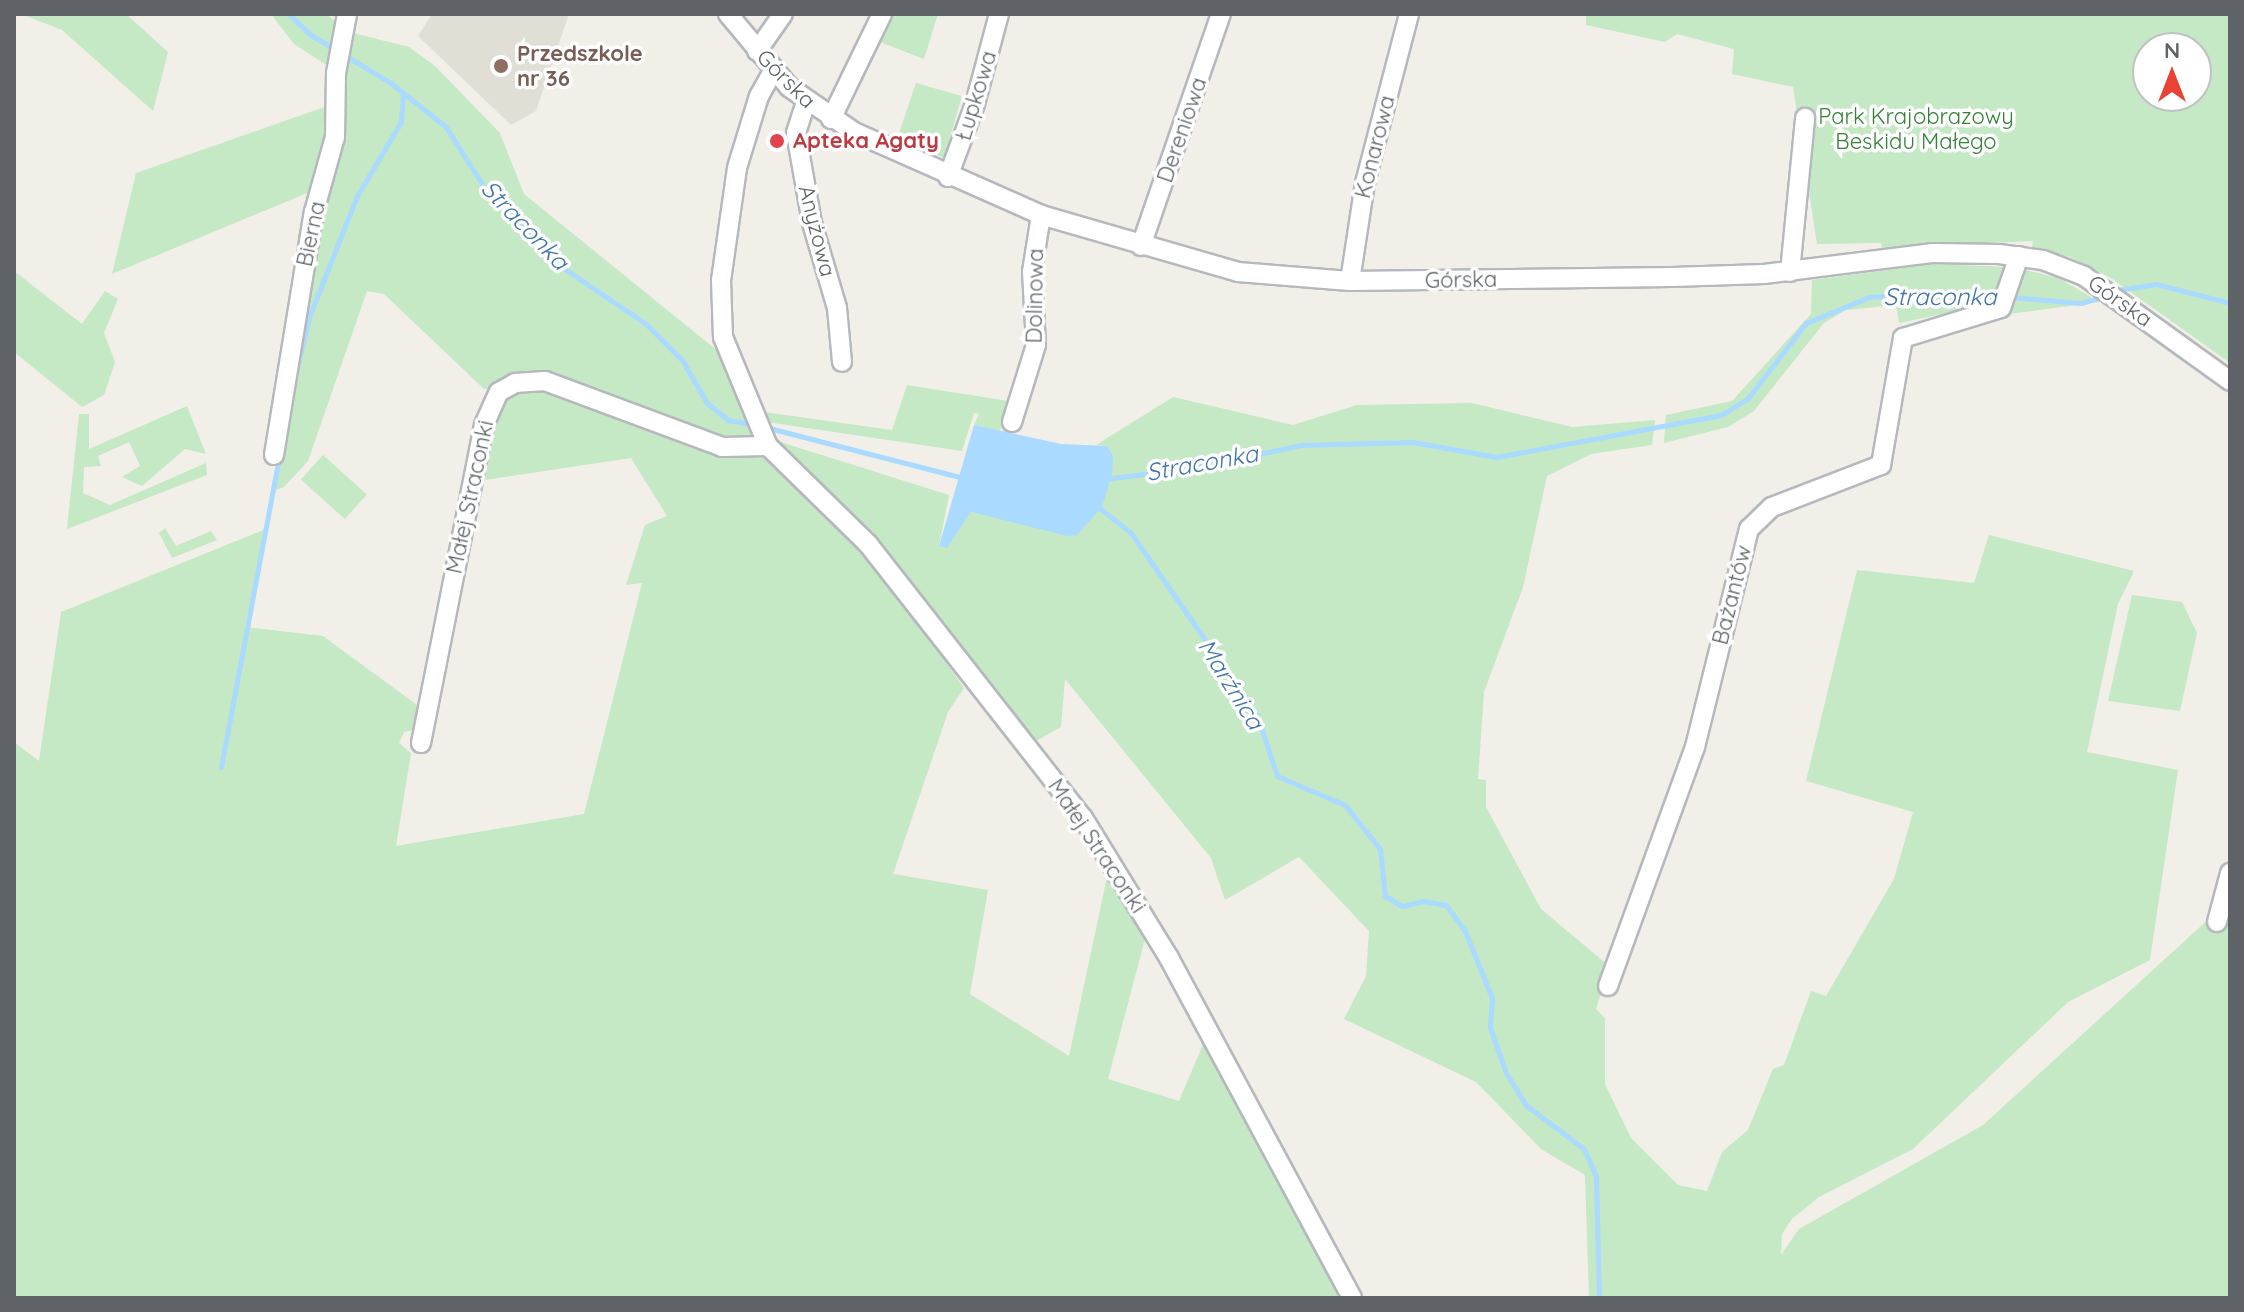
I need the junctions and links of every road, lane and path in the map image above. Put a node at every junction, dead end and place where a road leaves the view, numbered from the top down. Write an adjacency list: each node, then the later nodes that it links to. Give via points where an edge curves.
1 (728, 14): 8 (street, Górska)
2 (783, 14): 8 (street)
3 (882, 14): 12 (street)
4 (999, 14): 13 (street, Łupkowa)
5 (1221, 14): 15 (street, Dereniowa)
6 (1409, 14): 18 (street, Konarowa, via 1365,183)
7 (347, 21): 23 (street, Bierna, via 336,73 335,137 314,212)
8 (757, 51): 9 (street, Górska)
9 (773, 71): 10 (street, Górska); 22 (street, via 759,96 737,168 721,280 723,337)
10 (806, 102): 12 (street, Górska); 19 (street, Anyżowa, via 796,133 812,223 837,308)
11 (1805, 118): 17 (street)
12 (831, 119): 13 (street, Górska)
13 (948, 177): 14 (street, Górska)
14 (1041, 215): 15 (street, Górska); 21 (street, Dolinowa, via 1032,272 1036,345)
15 (1141, 246): 18 (street, Górska, via 1264,277)
16 (2019, 256): 17 (street, Górska, via 1932,253); 20 (street, Górska, via 2057,264 2095,282); 27 (street, Bażantów, via 2007,296 1903,338 1881,465 1772,507 1749,529 1695,747)
17 (1790, 272): 18 (street, Górska)
18 (1350, 281)
19 (842, 362)
20 (2230, 381)
21 (1012, 422)
22 (767, 442): 24 (street, Małej Straconki, via 722,447 545,381 524,381 499,392 484,425); 28 (street, Małej Straconki, via 868,544 1109,855 1270,1140)
23 (274, 455)
24 (421, 743)
25 (2230, 873): 26 (street)
26 (2217, 922)
27 (1608, 986)
28 (1352, 1298)

